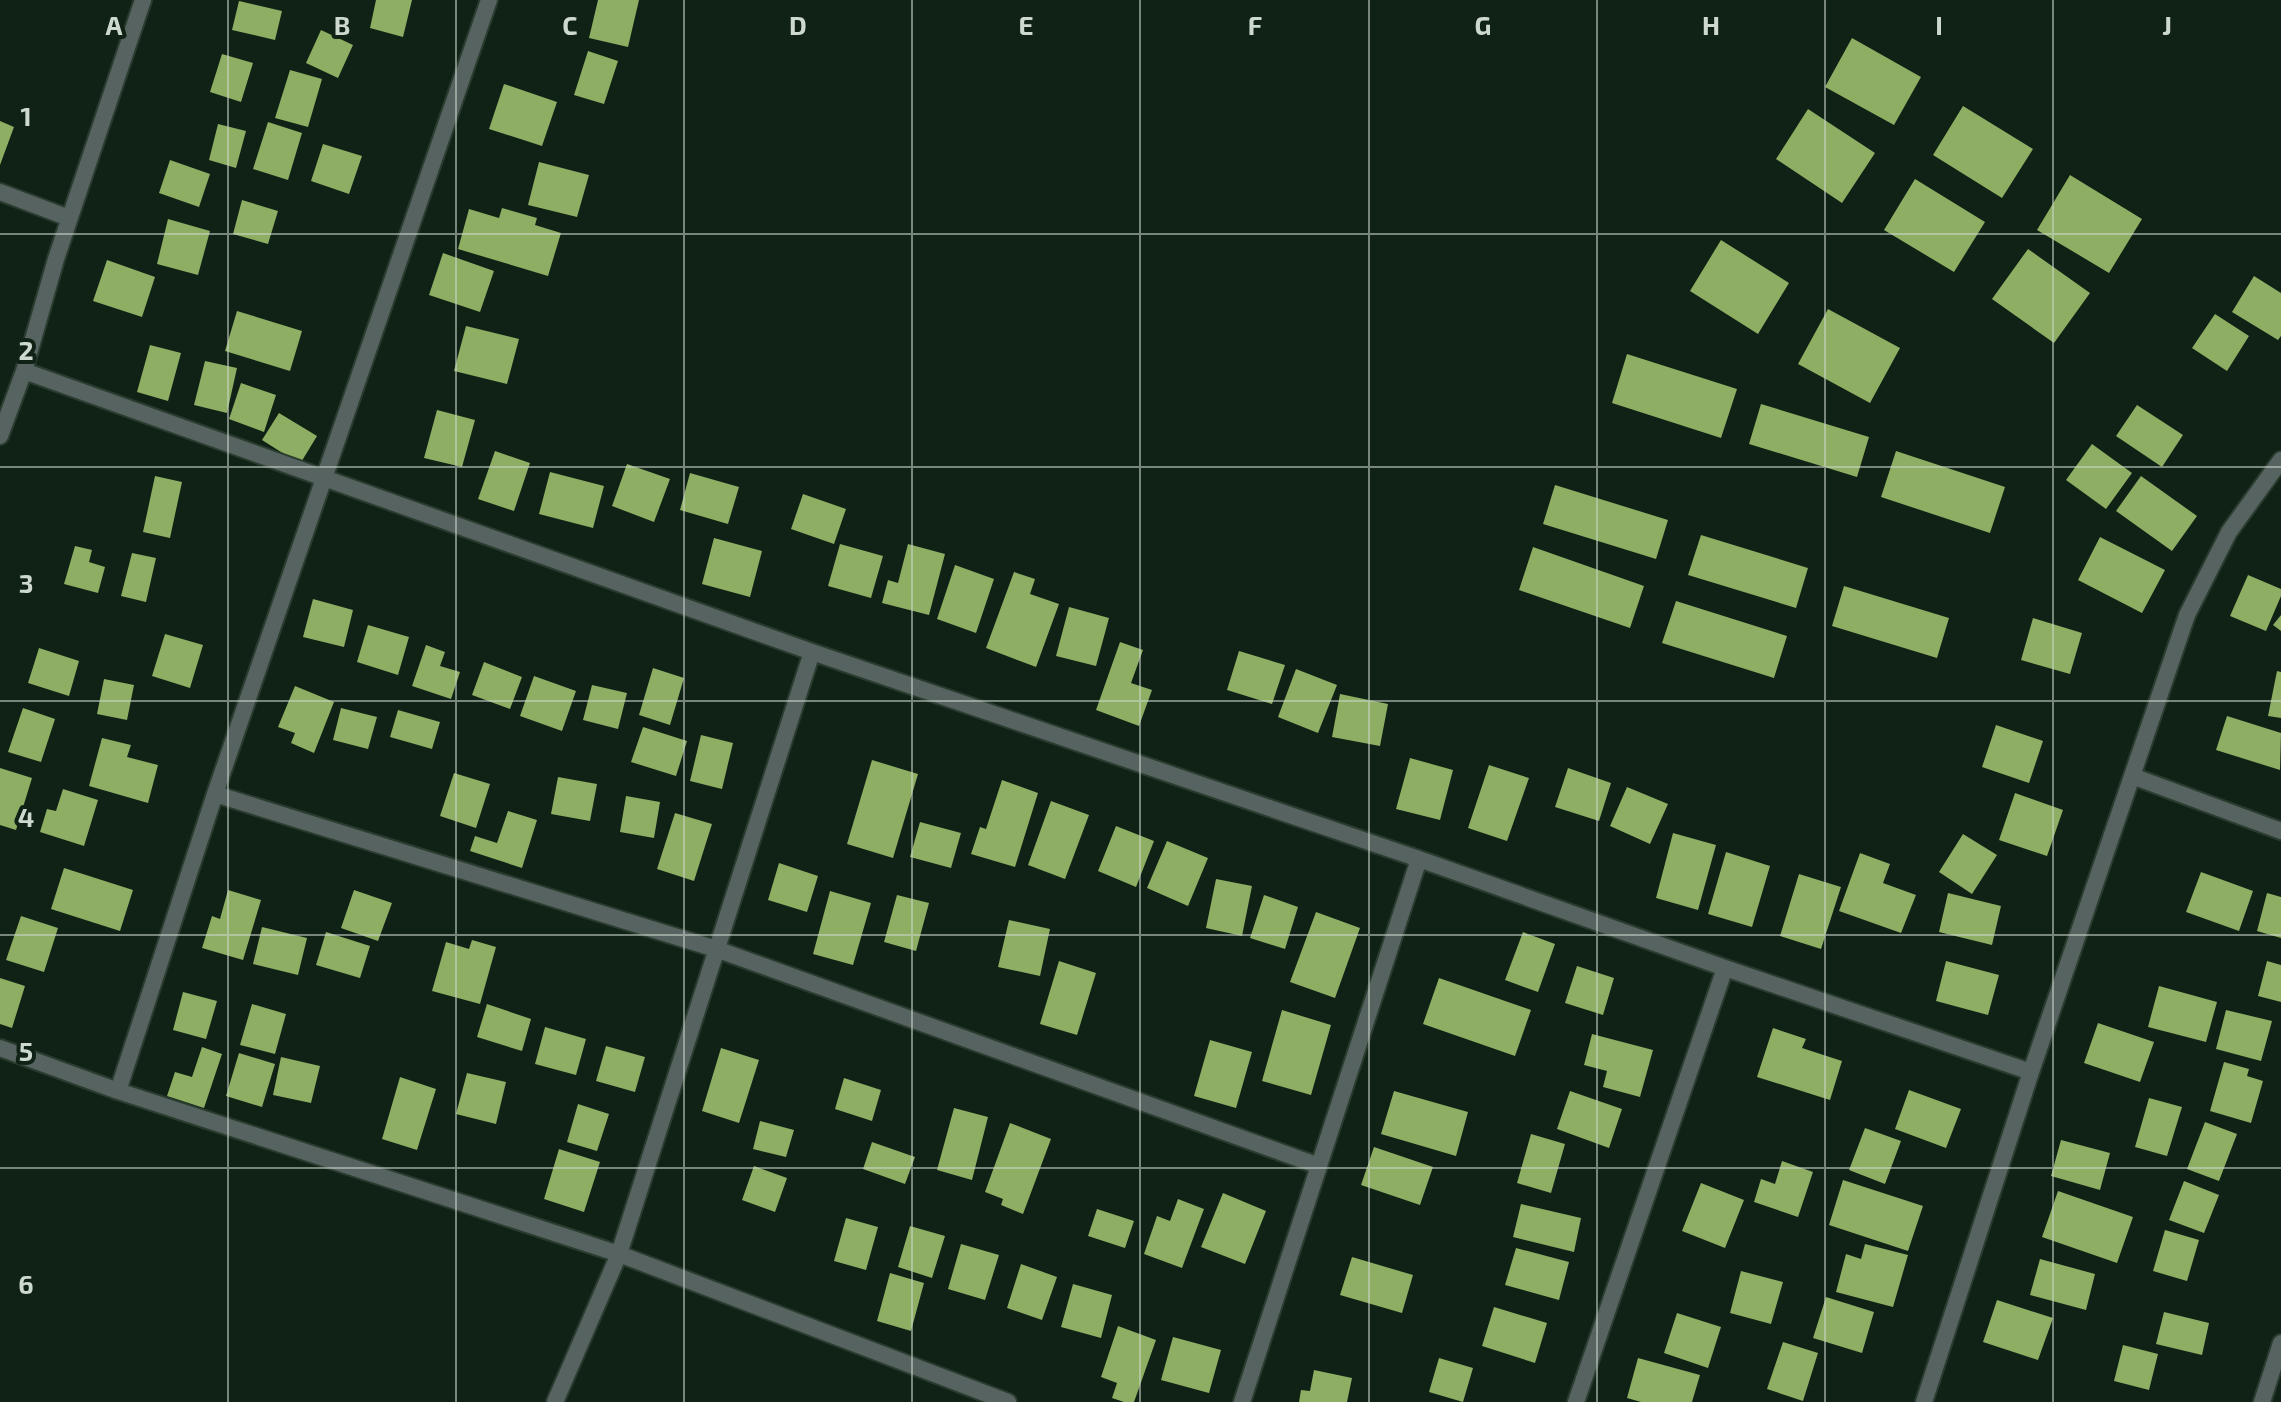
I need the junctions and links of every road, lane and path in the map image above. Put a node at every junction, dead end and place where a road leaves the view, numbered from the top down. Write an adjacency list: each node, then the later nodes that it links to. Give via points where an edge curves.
1 (143, 0): 4 (street)
2 (489, 0): 8 (street)
3 (0, 192): 4 (street)
4 (69, 218): 5 (street)
5 (24, 371): 6 (street); 8 (street)
6 (0, 436)
7 (2281, 460): 10 (street, via 2229,532 2187,615)
8 (323, 480): 9 (street); 11 (street)
9 (812, 652): 13 (street); 14 (street)
10 (2132, 776): 12 (street); 17 (street)
11 (215, 794): 14 (street); 18 (street)
12 (2281, 831)
13 (1419, 859): 15 (street); 19 (street)
14 (716, 949): 19 (street); 20 (street)
15 (1725, 968): 17 (street); 25 (street)
16 (0, 1048): 18 (street)
17 (2031, 1072): 26 (street)
18 (118, 1091): 20 (street)
19 (1319, 1166): 24 (street)
20 (619, 1254): 22 (street); 23 (street)
21 (2281, 1343): 27 (street)
22 (555, 1402)
23 (1008, 1402)
24 (1242, 1402)
25 (1576, 1402)
26 (1924, 1402)
27 (2262, 1402)

